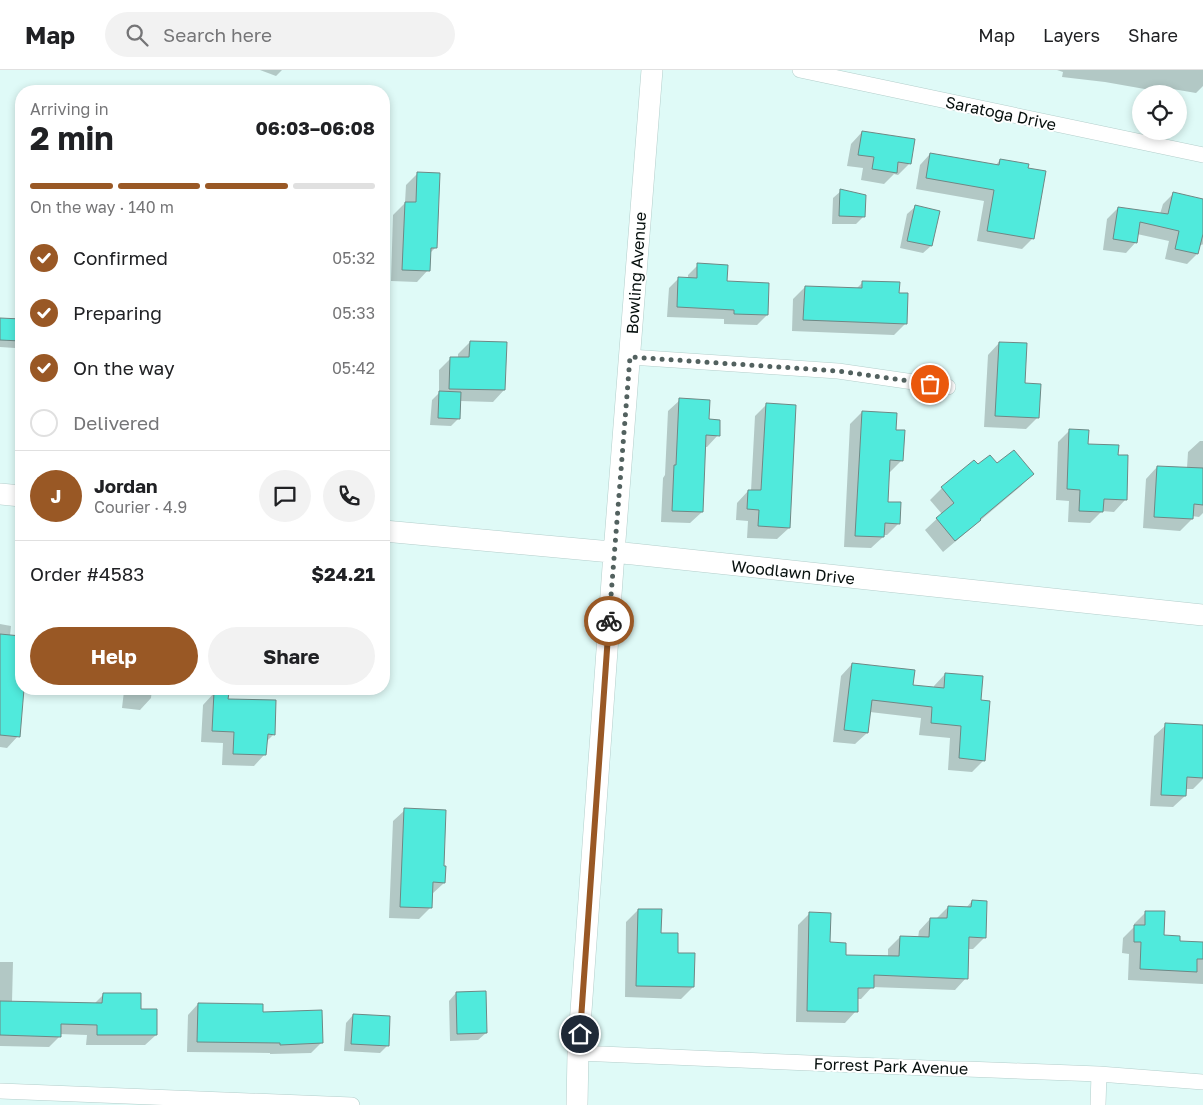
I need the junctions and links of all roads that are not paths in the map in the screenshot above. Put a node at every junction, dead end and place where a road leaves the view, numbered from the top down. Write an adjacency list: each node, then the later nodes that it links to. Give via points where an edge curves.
1 (652, 70): 4 (street, Bowling Avenue)
2 (800, 70): 3 (street, Saratoga Drive)
3 (1203, 155)
4 (630, 357): 5 (street, via 838,371); 9 (street, Bowling Avenue)
5 (948, 387)
6 (0, 494): 7 (street)
7 (15, 495)
8 (390, 532): 9 (street, Woodlawn Drive)
9 (614, 553): 10 (street, Woodlawn Drive); 11 (street, Bowling Avenue)
10 (1203, 615)
11 (578, 1053): 12 (street, Forrest Park Avenue); 16 (street, Bowling Avenue)
12 (1099, 1074): 13 (street, Forrest Park Avenue); 17 (street)
13 (1203, 1082)
14 (0, 1091): 15 (street)
15 (352, 1105)
16 (577, 1105)
17 (1098, 1105)

